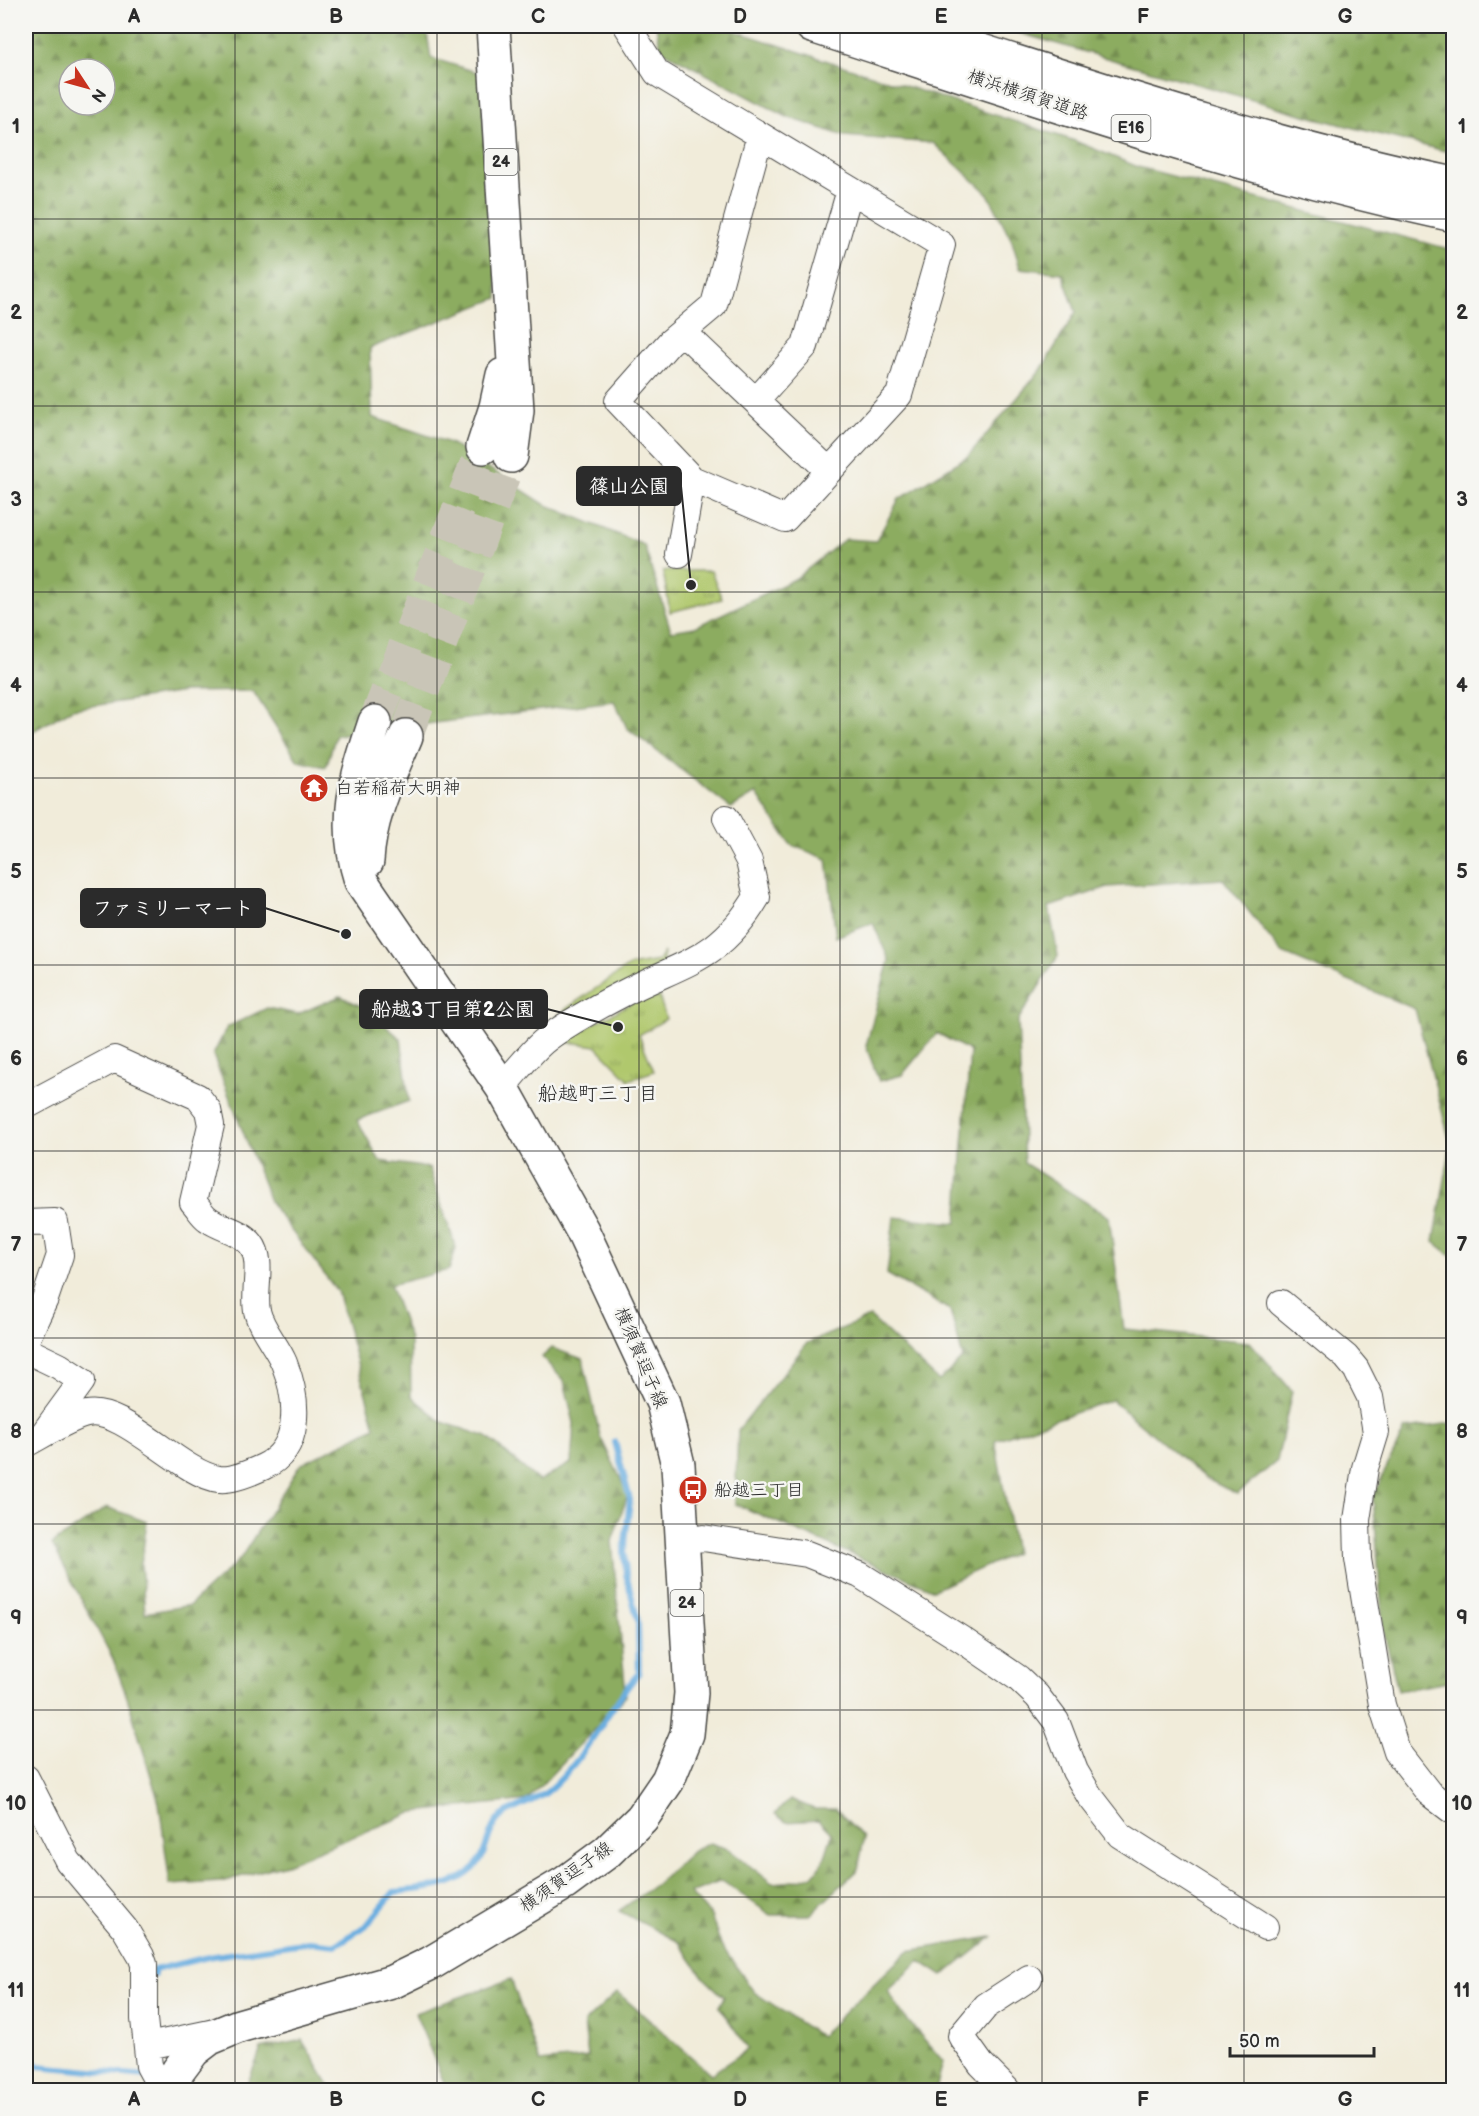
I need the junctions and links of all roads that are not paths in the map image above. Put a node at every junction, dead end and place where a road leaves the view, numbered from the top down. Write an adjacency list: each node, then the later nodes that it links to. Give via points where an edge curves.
1 (493, 26): 11 (main road, 24, via 511,298 496,406)
2 (627, 26): 5 (street, via 657,73)
3 (812, 26): 8 (main road, 横浜横須賀道路 / E16, via 1209,153)
4 (904, 26): 6 (main road, 横浜横須賀道路 / E16, via 1191,117)
5 (760, 135): 7 (street); 9 (street, via 714,305)
6 (1454, 184)
7 (850, 190): 10 (street, via 805,346); 12 (street, via 942,245 899,395)
8 (1454, 215)
9 (684, 333): 10 (street); 13 (street, via 670,342 618,401)
10 (756, 400): 12 (street)
11 (497, 451)
12 (829, 471): 13 (street, via 785,519)
13 (692, 479): 14 (street)
14 (679, 554)
15 (375, 722): 18 (main road, 横須賀逗子線 / 24, via 351,803 354,861)
16 (406, 736): 18 (main road, 横須賀逗子線 / 24, via 375,813 368,842)
17 (726, 818): 19 (street, via 749,861 757,897 741,923 719,946 622,994 543,1042)
18 (371, 899): 19 (main road, 横須賀逗子線 / 24)
19 (502, 1087): 26 (main road, 横須賀逗子線 / 24, via 582,1230 663,1402 678,1465)
20 (26, 1106): 25 (street, via 114,1059 198,1097 208,1110 211,1125 193,1202 207,1219 251,1244 257,1257 257,1313 284,1363 294,1402 294,1428 287,1446 273,1463 221,1480 199,1473 110,1418 88,1413)
21 (26, 1222): 23 (street, via 55,1222 60,1255)
22 (1281, 1303): 28 (street, via 1346,1357 1370,1397 1376,1432 1365,1468 1357,1520 1358,1559 1382,1705 1397,1752 1429,1793)
23 (26, 1340)
24 (26, 1350): 25 (street, via 82,1381)
25 (34, 1440)
26 (683, 1541): 29 (street, via 703,1538 807,1554 860,1575 961,1639 1037,1696 1056,1721 1089,1796 1120,1835); 31 (main road, 横須賀逗子線 / 24, via 691,1693 687,1734 668,1780 642,1818 607,1852 564,1883 430,1963 393,1982)
27 (26, 1779): 32 (street, via 68,1861 125,1929 141,1956)
28 (1454, 1812)
29 (1265, 1927)
30 (1029, 1978): 35 (street, via 986,2006 961,2036)
31 (239, 2026): 32 (street); 34 (main road, 横須賀逗子線 / 24, via 210,2038 193,2051)
32 (148, 2046): 33 (street, via 149,2066)
33 (162, 2091)
34 (169, 2091)
35 (1006, 2091)

